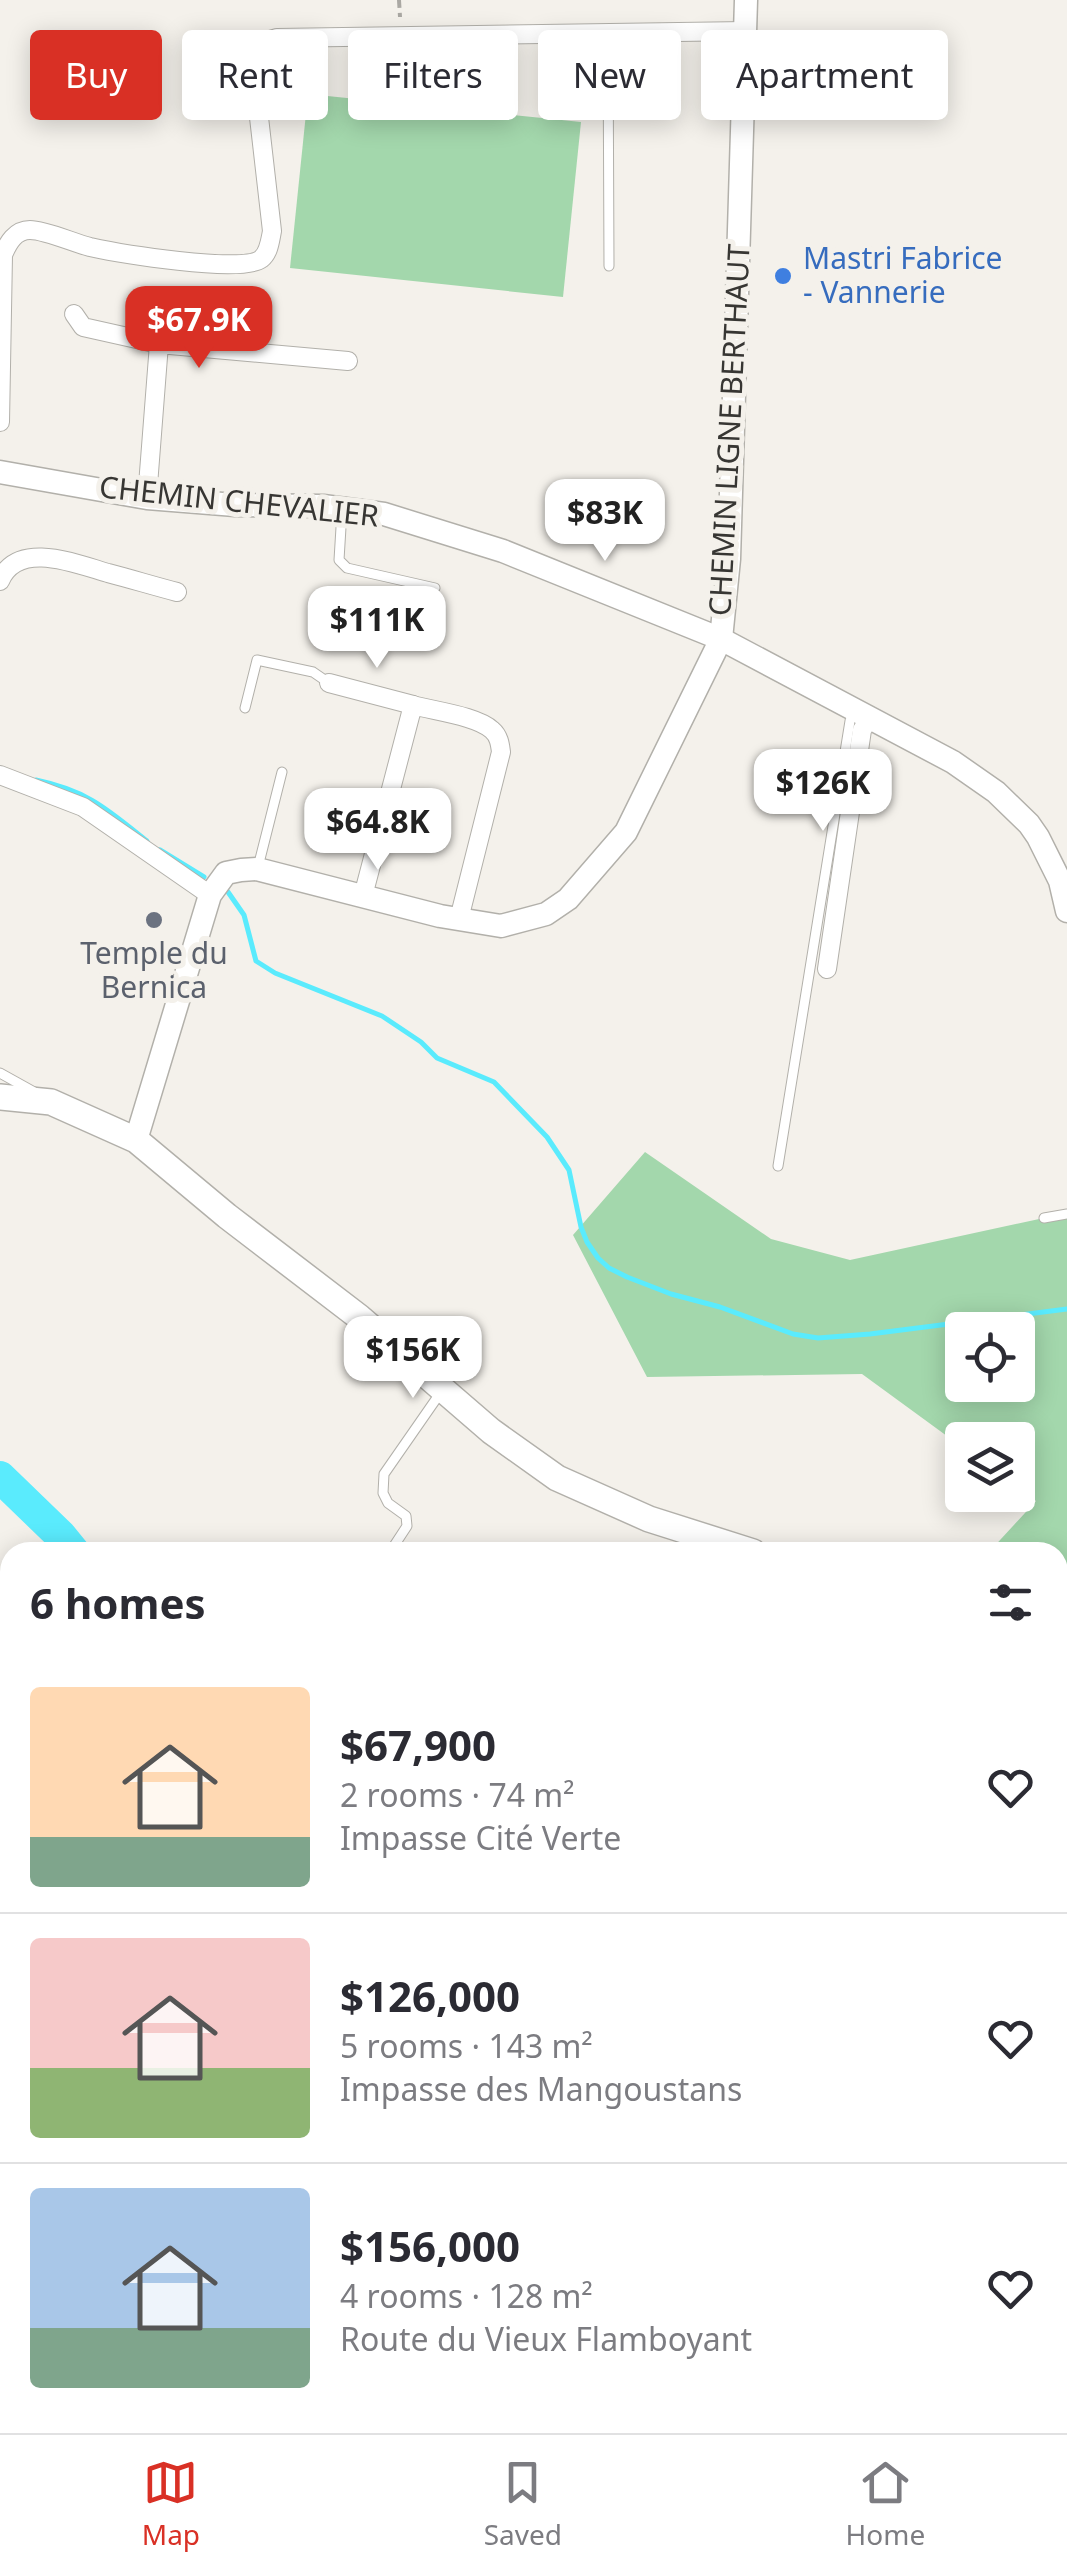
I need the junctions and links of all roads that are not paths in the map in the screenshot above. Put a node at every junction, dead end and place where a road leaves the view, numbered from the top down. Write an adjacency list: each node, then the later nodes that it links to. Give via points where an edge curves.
1 (746, 0): 2 (street, CHEMIN LIGNE BERTHAUT)
2 (746, 30)
3 (538, 34): 6 (street, via 264,42 253,65 272,231 262,259 237,265 169,260 29,230 8,242)
4 (608, 120): 7 (lane)
5 (743, 120): 18 (street, CHEMIN LIGNE BERTHAUT)
6 (0, 266): 11 (street)
7 (608, 266)
8 (74, 314): 9 (street, via 83,327)
9 (159, 344): 10 (street); 13 (street)
10 (348, 361)
11 (0, 422)
12 (0, 472): 13 (street, CHEMIN CHEVALIER)
13 (147, 498): 14 (street, CHEMIN CHEVALIER)
14 (342, 509): 16 (lane, via 340,560 347,568); 18 (street, CHEMIN CHEVALIER, via 384,514 503,551)
15 (0, 581): 17 (street, via 19,561 52,557)
16 (435, 588)
17 (177, 592)
18 (721, 639): 22 (street, CHEMIN CHEVALIER); 29 (street, CHEMIN LIGNE BERTHAUT, via 626,832 568,899 546,914 502,926)
19 (329, 683): 20 (street); 21 (lane, via 313,672 257,660)
20 (413, 705): 27 (street); 29 (street, via 477,722 499,739)
21 (245, 708)
22 (862, 713): 28 (street, CHEMIN CHEVALIER, via 953,762 1019,813 1050,860); 30 (street); 35 (lane, via 850,721)
23 (282, 772): 25 (lane)
24 (0, 774): 26 (street, via 83,807)
25 (257, 869): 26 (street, via 226,873); 27 (street, CHEMIN LIGNE BERTHAUT)
26 (210, 896): 34 (street)
27 (363, 896): 29 (street, CHEMIN LIGNE BERTHAUT)
28 (1067, 911)
29 (460, 919)
30 (827, 969)
31 (0, 1073): 33 (lane)
32 (0, 1097): 33 (main road)
33 (51, 1102): 34 (main road)
34 (136, 1140): 38 (main road)
35 (778, 1166)
36 (1067, 1214): 37 (lane)
37 (1044, 1218)
38 (442, 1389): 39 (lane, via 384,1474 383,1493 408,1526); 40 (main road, via 557,1478)
39 (397, 1542)
40 (721, 1542)

